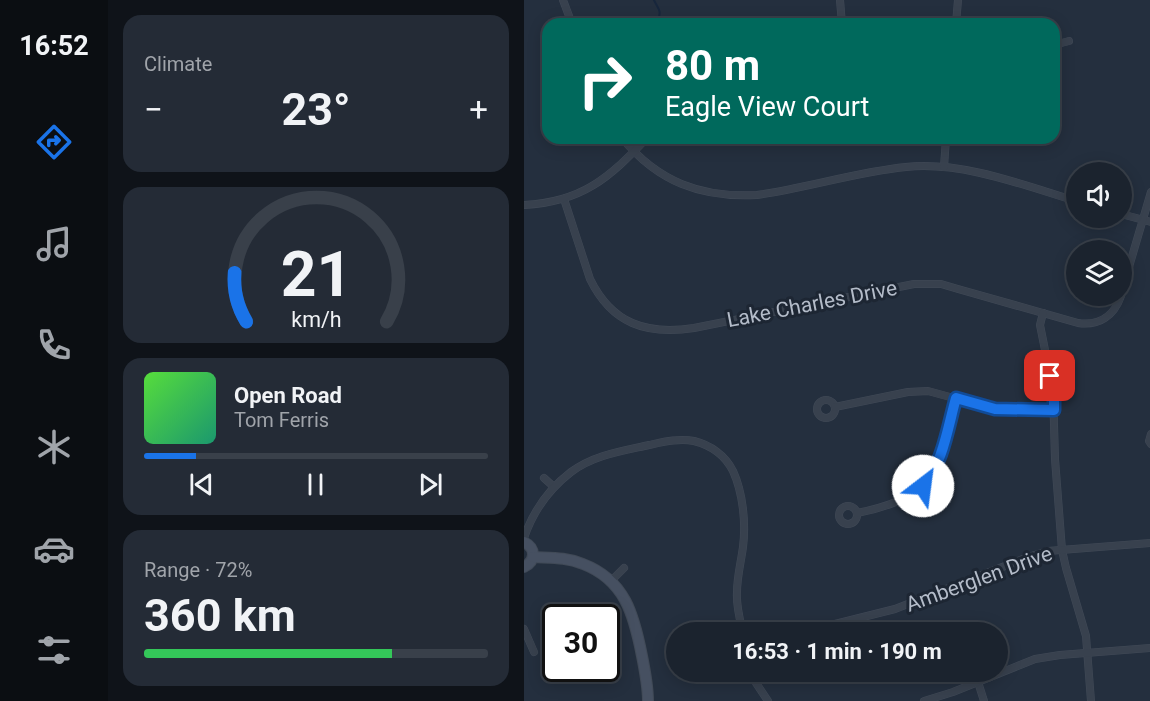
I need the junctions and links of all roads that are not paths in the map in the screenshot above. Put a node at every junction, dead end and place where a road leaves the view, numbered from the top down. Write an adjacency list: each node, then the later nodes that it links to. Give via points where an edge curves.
1 (563, 0): 4 (street)
2 (840, 0): 5 (street)
3 (958, 0): 6 (street)
4 (570, 18)
5 (842, 18)
6 (956, 18)
7 (1069, 41): 8 (street)
8 (1060, 43)
9 (627, 144): 12 (street)
10 (641, 144): 12 (street)
11 (946, 144): 13 (street)
12 (634, 152): 13 (street, via 679,183 733,195 773,193 907,167); 16 (street, via 611,174)
13 (944, 167): 15 (street)
14 (1151, 192): 19 (street, Lake Charles Drive)
15 (1066, 198)
16 (564, 199): 17 (street); 23 (street, Lake Charles Drive, via 595,290 619,316 644,327 674,331 927,283)
17 (524, 205)
18 (1132, 217): 19 (street)
19 (1142, 220): 20 (street); 21 (street, Lake Charles Drive)
20 (1151, 222)
21 (1132, 256)
22 (1116, 306): 23 (street, Lake Charles Drive, via 1103,320 1087,324)
23 (1043, 313): 26 (street, via 1040,325 1054,390)
24 (956, 398): 25 (street, via 917,391); 26 (street, via 995,409); 31 (street, via 931,478 905,497)
25 (835, 407)
26 (1054, 410): 34 (street)
27 (1151, 434): 28 (street)
28 (1151, 444)
29 (544, 477): 30 (street)
30 (554, 487): 32 (street, via 539,506); 39 (street, via 572,471 620,451 691,440 711,447 728,462 744,516 737,582)
31 (857, 513)
32 (524, 540): 35 (main road)
33 (1151, 543): 34 (street, Amberglen Drive)
34 (1062, 550): 40 (street, Amberglen Drive, via 1039,554 895,609); 44 (street)
35 (533, 557): 36 (main road); 38 (main road, via 585,564)
36 (524, 567)
37 (624, 568): 38 (street)
38 (611, 581): 48 (main road, via 634,618)
39 (741, 622)
40 (847, 622)
41 (524, 629): 43 (street)
42 (1151, 648): 44 (street)
43 (534, 651)
44 (1088, 654): 45 (street, via 1035,659); 52 (street)
45 (1008, 670)
46 (756, 682): 49 (street)
47 (978, 682): 50 (street); 51 (street)
48 (648, 701)
49 (768, 701)
50 (924, 701)
51 (984, 701)
52 (1091, 701)

